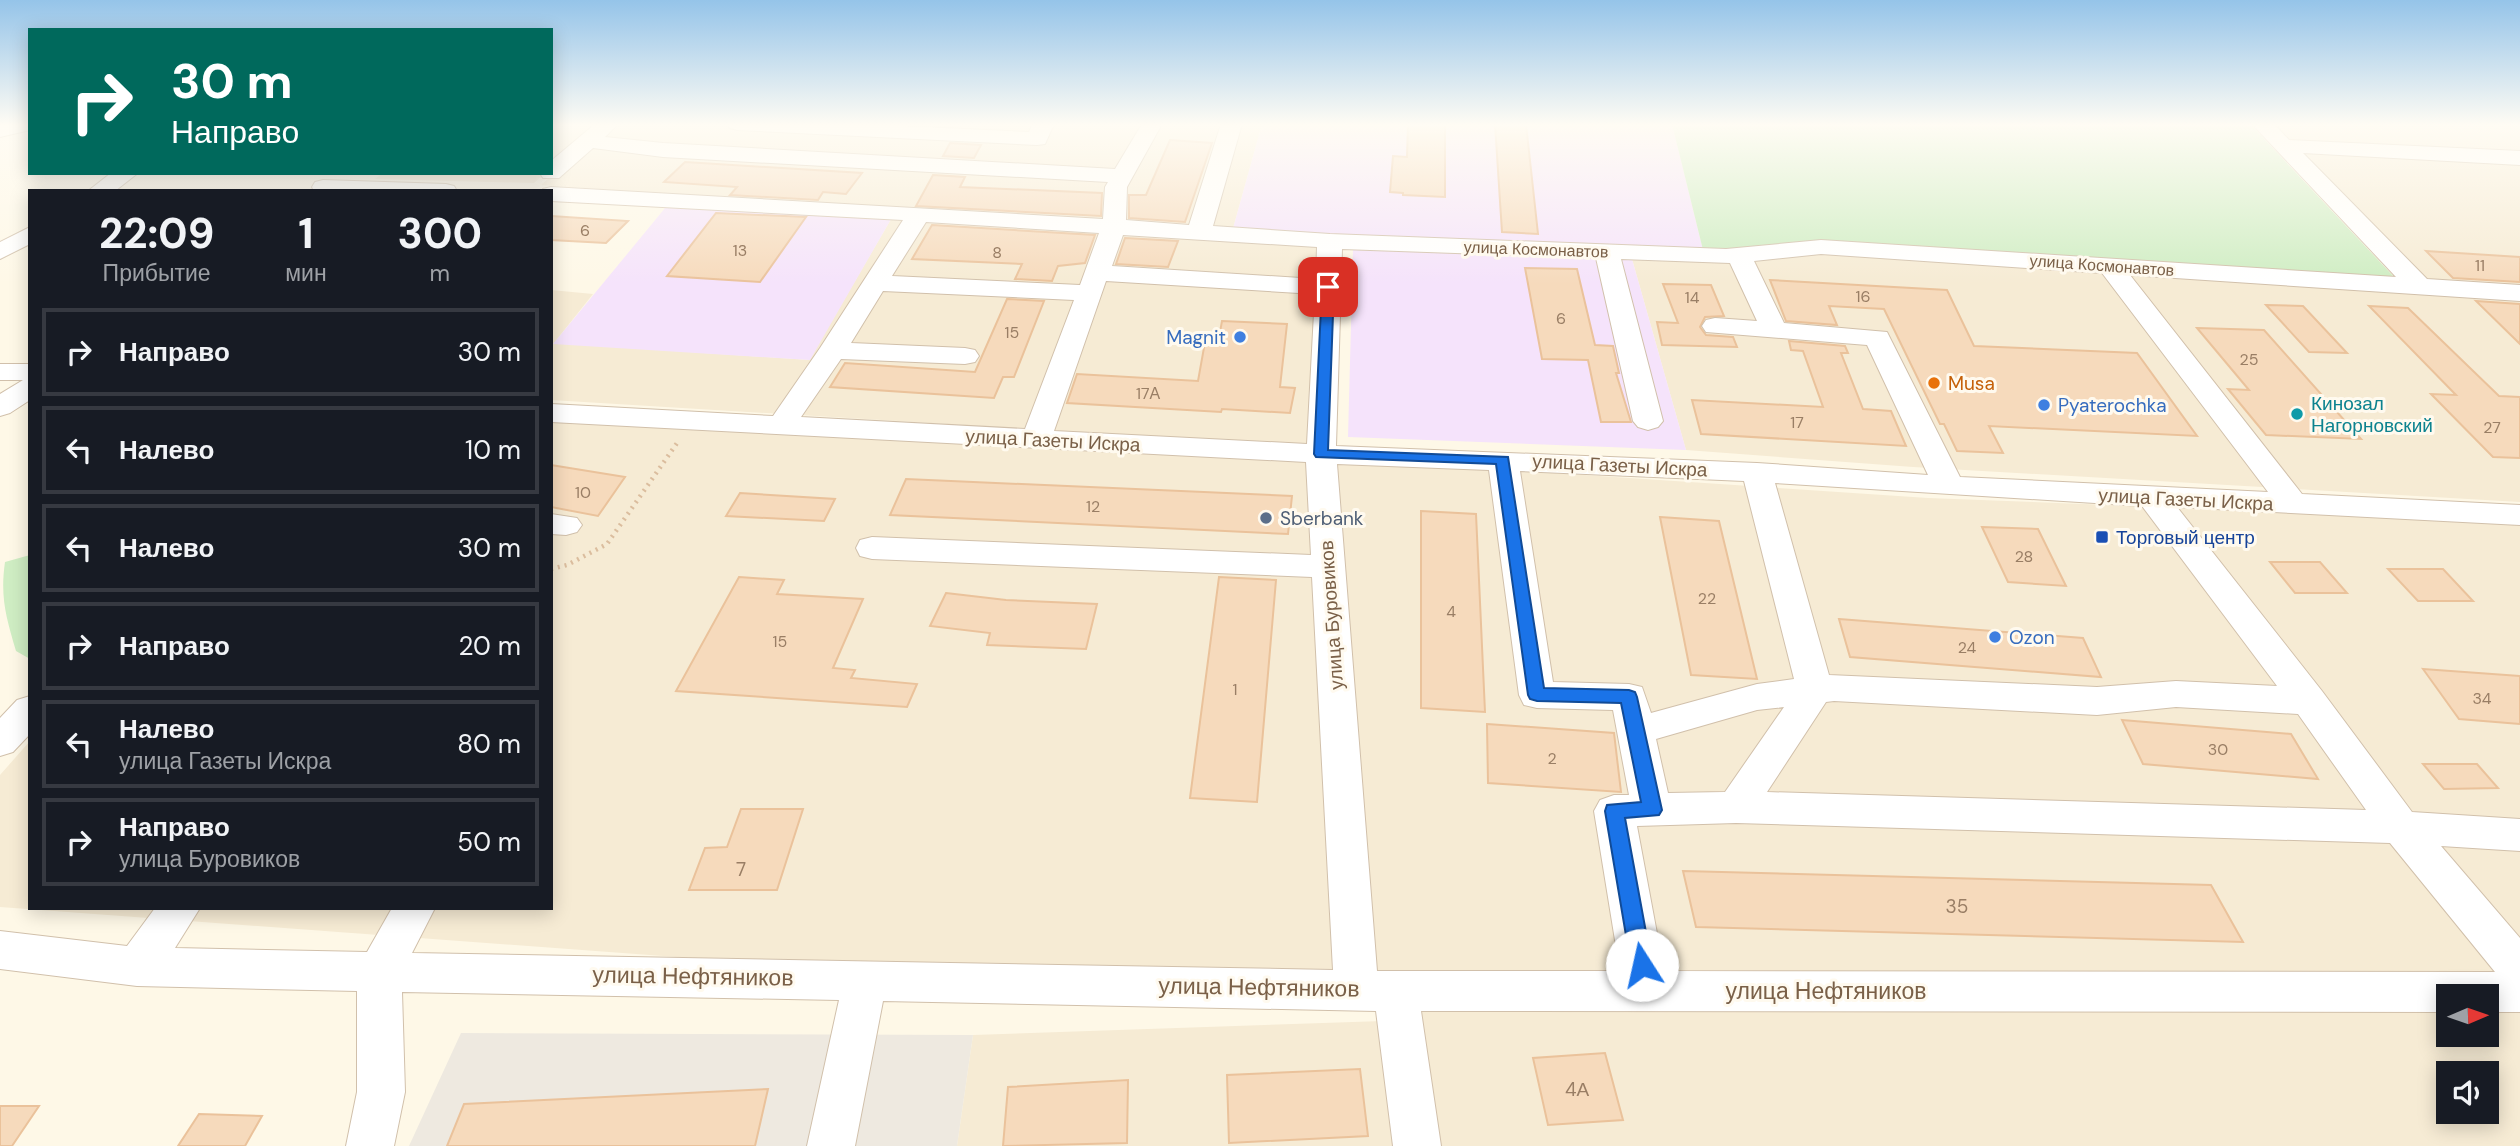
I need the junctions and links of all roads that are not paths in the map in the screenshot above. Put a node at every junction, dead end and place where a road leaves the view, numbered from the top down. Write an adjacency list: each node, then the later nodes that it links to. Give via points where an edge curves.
1 (120, 177): 7 (street)
2 (338, 177): 8 (street)
3 (889, 177): 10 (street)
4 (1121, 177): 12 (street, via 1116,187)
5 (1215, 177): 13 (street)
6 (2314, 177): 22 (street)
7 (102, 189)
8 (321, 189)
9 (553, 194): 10 (street, улица Космонавтов)
10 (835, 209): 11 (street, улица Космонавтов)
11 (919, 214): 12 (street, улица Космонавтов); 20 (street)
12 (1114, 226): 13 (street, улица Космонавтов); 21 (street)
13 (1199, 232): 15 (street, улица Космонавтов)
14 (28, 235): 17 (street)
15 (1330, 241): 16 (street, улица Космонавтов); 23 (street, улица Буровиков)
16 (1607, 251): 18 (street, улица Космонавтов); 34 (street)
17 (0, 252)
18 (1739, 255): 19 (street, улица Космонавтов, via 1821,247); 26 (street)
19 (2109, 265): 22 (street, улица Космонавтов); 42 (street)
20 (874, 283): 21 (street); 27 (street)
21 (1093, 283): 23 (street); 36 (street)
22 (2418, 285): 24 (street, улица Космонавтов)
23 (1328, 287): 37 (street, улица Буровиков)
24 (2520, 293)
25 (1715, 326): 26 (street)
26 (1774, 330): 40 (street, via 1877,338)
27 (833, 350): 28 (street); 35 (street)
28 (965, 356)
29 (0, 372): 30 (street)
30 (28, 372)
31 (28, 388): 32 (street)
32 (0, 407)
33 (553, 413): 35 (street, улица Газеты Искра)
34 (1648, 421)
35 (782, 425): 36 (street, улица Газеты Искра)
36 (1036, 439): 37 (street, улица Газеты Искра)
37 (1321, 454): 38 (street, улица Газеты Искра); 45 (street, улица Буровиков)
38 (1503, 460): 39 (street, улица Газеты Искра); 49 (street, via 1537,695 1629,697)
39 (1757, 472): 40 (street, улица Газеты Искра); 46 (street)
40 (1949, 486): 41 (street, улица Газеты Искра)
41 (2151, 497): 42 (street, улица Газеты Искра); 47 (street)
42 (2294, 505): 43 (street, улица Газеты Искра)
43 (2520, 515)
44 (872, 548): 45 (street)
45 (1328, 567): 62 (street, улица Буровиков)
46 (1815, 690): 47 (street, via 2097,701 2176,694); 49 (street, via 1757,697); 51 (street)
47 (2309, 701): 53 (street)
48 (28, 712): 50 (street)
49 (1636, 731): 52 (street)
50 (0, 742)
51 (1735, 807): 52 (street); 53 (street)
52 (1652, 810): 63 (street, via 1614,811)
53 (2400, 827): 54 (street); 59 (street)
54 (2520, 835)
55 (178, 910): 58 (street)
56 (413, 910): 60 (street)
57 (0, 950): 58 (street, улица Нефтяников)
58 (137, 967): 60 (street, улица Нефтяников)
59 (2520, 970)
60 (379, 971): 61 (street, улица Нефтяников); 65 (street, via 381,1092)
61 (865, 979): 62 (street, улица Нефтяников); 66 (street)
62 (1376, 990): 63 (street, улица Нефтяников); 67 (street, улица Буровиков)
63 (1646, 991): 64 (street, улица Нефтяников)
64 (2520, 992)
65 (370, 1146)
66 (831, 1146)
67 (1417, 1146)

